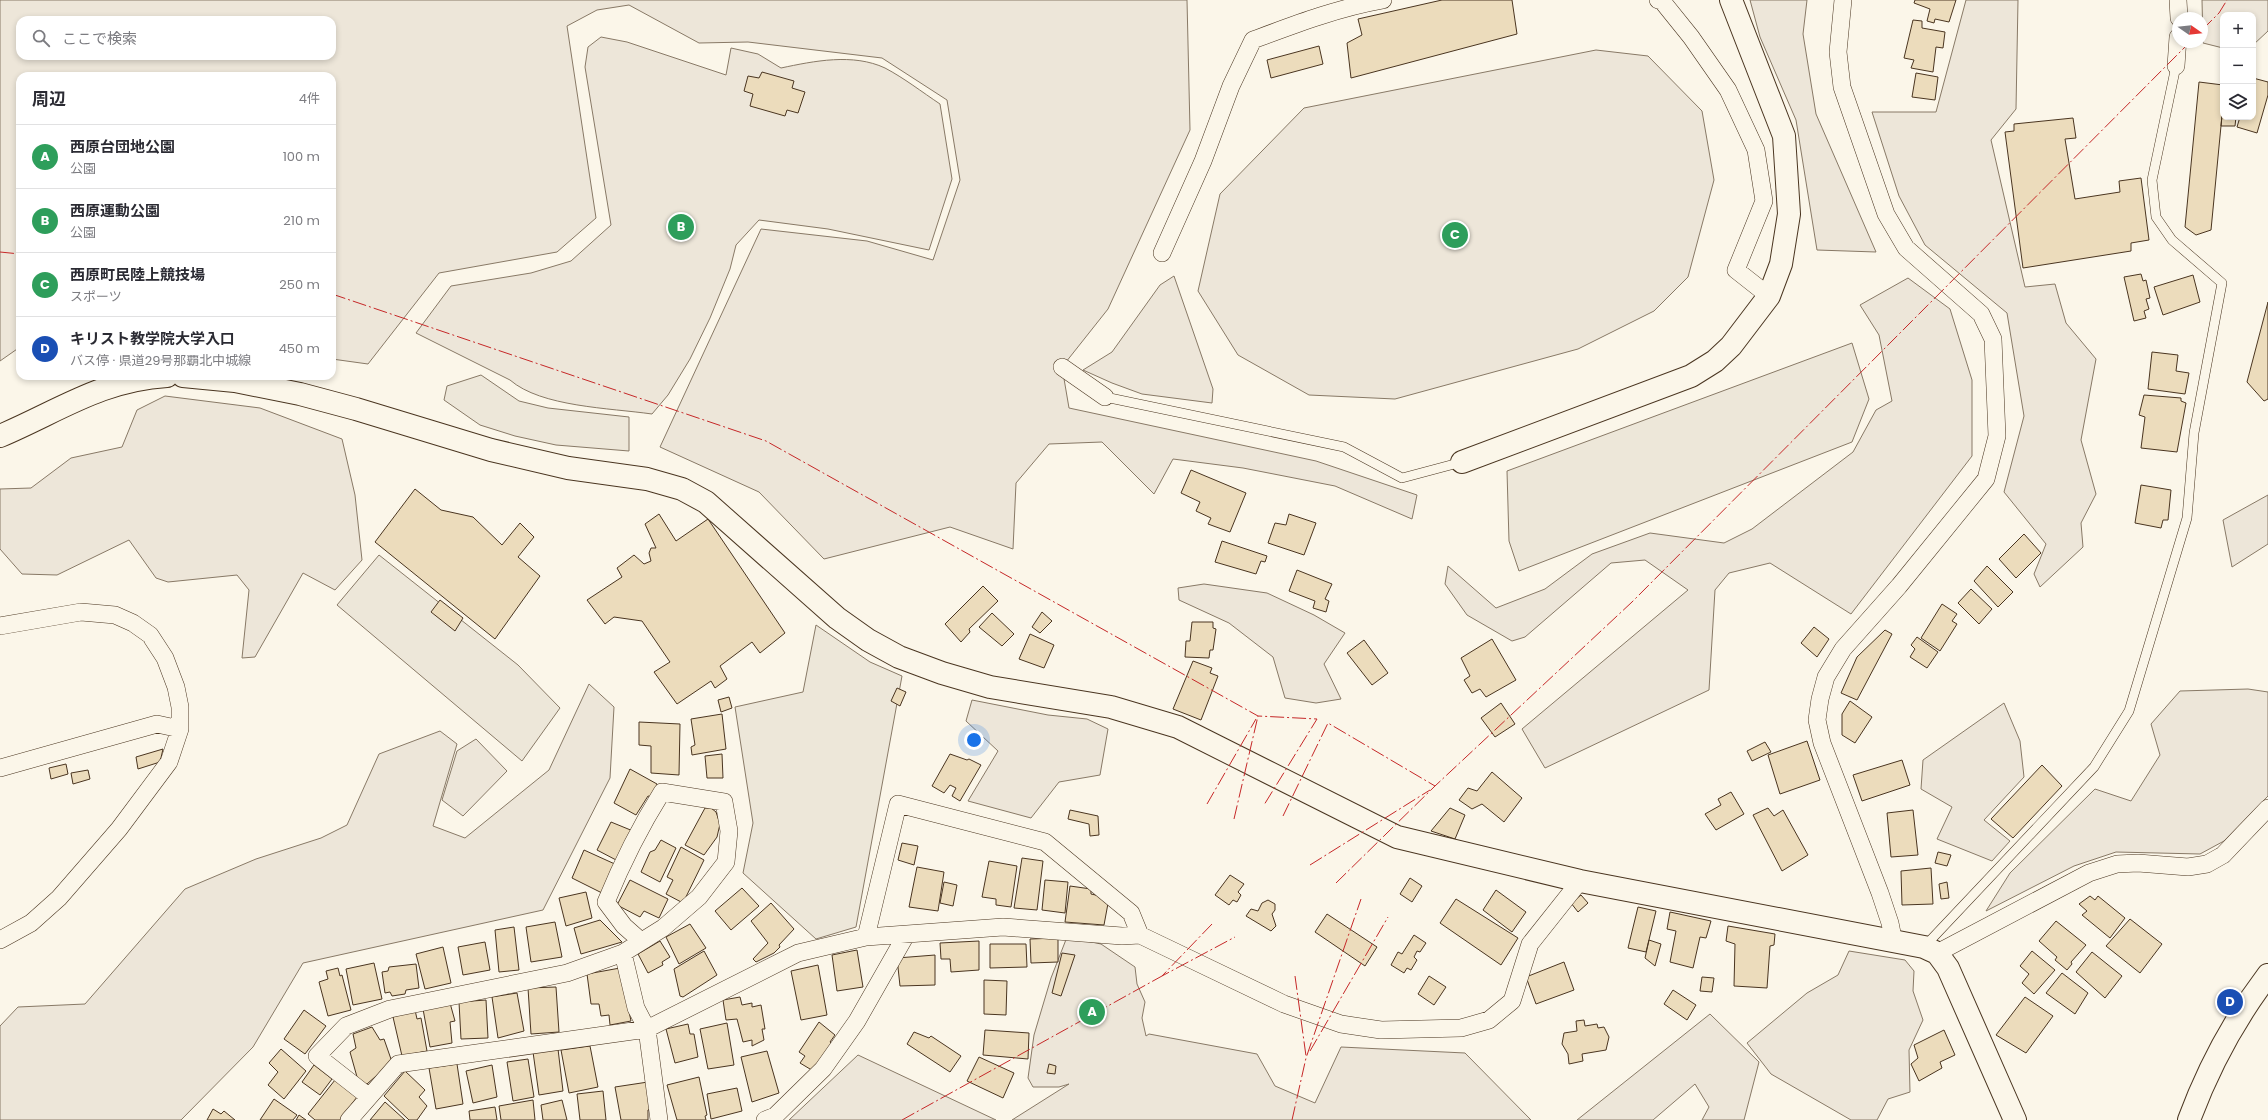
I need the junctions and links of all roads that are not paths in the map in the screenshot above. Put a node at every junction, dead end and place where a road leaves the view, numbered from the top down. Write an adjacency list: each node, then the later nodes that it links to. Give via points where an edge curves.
1 (1383, 0): 9 (street, via 1304,21 1253,40)
2 (1658, 0): 10 (street, via 1662,1 1691,37 1728,90 1756,150 1764,201 1736,270)
3 (1731, 0): 10 (street, via 1784,136 1789,214 1781,264)
4 (1843, 0): 27 (street, via 1838,52 1842,87 1886,214 1906,248 1981,314 1993,339 1997,436 1986,478 1899,586 1843,649 1826,677 1820,699 1817,720 1822,743 1880,893)
5 (2178, 0): 6 (street)
6 (2179, 12)
7 (2177, 48): 8 (street)
8 (2176, 66): 28 (lane, via 2152,180 2156,217 2172,240 2222,283 2194,433 2187,518 2129,711 2094,767)
9 (1162, 253)
10 (1769, 296): 16 (street, via 1731,346 1715,361 1691,376)
11 (1062, 367): 14 (street)
12 (130, 380): 15 (street, via 75,399)
13 (225, 380): 21 (street, via 300,394 491,450 568,468 647,479 682,489 706,502 837,618 868,640 899,657 990,687 1111,707 1178,727 1397,837)
14 (1105, 397): 16 (lane, via 1344,447 1402,478)
15 (0, 436)
16 (1462, 462)
17 (0, 626): 18 (street, via 81,612 115,615 133,623 150,635 165,658 180,707)
18 (180, 729): 19 (street, via 157,724); 25 (street, via 169,762 119,829 59,898 31,923)
19 (0, 768)
20 (2268, 808): 28 (street, via 2223,855 2207,864 2188,868 2138,863 2117,864 2089,873)
21 (1580, 881): 22 (street, via 1530,944 1512,1001 1488,1020 1461,1028 1381,1030 1341,1024 1284,1004); 27 (street)
22 (1140, 935): 23 (street, via 1122,936 1003,927); 24 (street, via 1131,913 1045,842 898,804)
23 (906, 936): 24 (street); 35 (street, via 857,1021 823,1069 775,1116)
24 (866, 937): 31 (street, via 798,953)
25 (0, 940)
26 (641, 941): 26 (street, via 663,928 699,897 726,862 729,831 724,802 662,792 643,822 606,902 624,926); 29 (street)
27 (1894, 943): 28 (street)
28 (1931, 950): 36 (street, via 1948,968)
29 (623, 953): 31 (street, via 636,1008); 32 (street, via 567,973 390,1009 346,1026 318,1056)
30 (2268, 975): 37 (street, via 2236,1019 2222,1044)
31 (647, 1029): 32 (street, via 398,1064); 34 (street)
32 (368, 1096): 33 (street)
33 (349, 1120)
34 (659, 1120)
35 (765, 1120)
36 (2015, 1120)
37 (2189, 1120)

